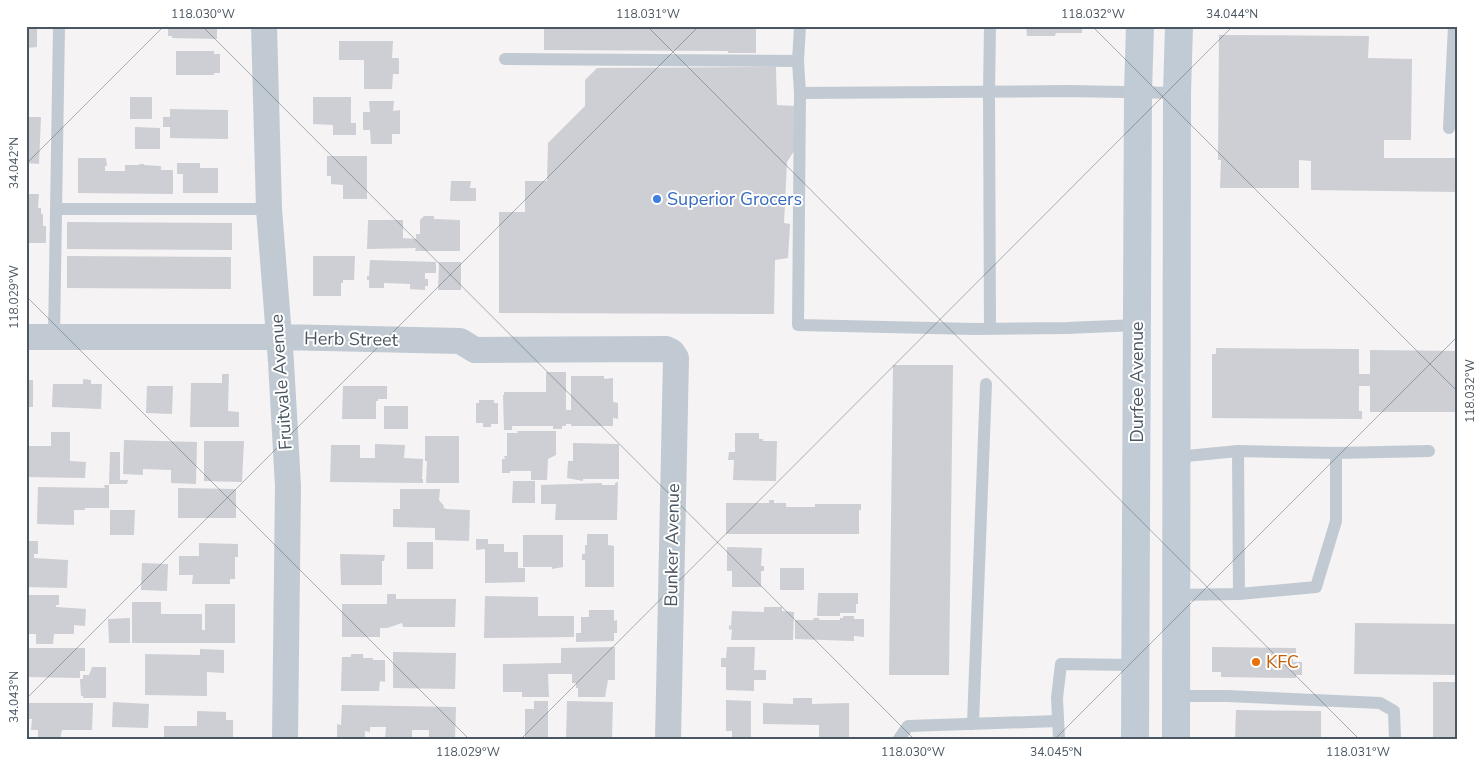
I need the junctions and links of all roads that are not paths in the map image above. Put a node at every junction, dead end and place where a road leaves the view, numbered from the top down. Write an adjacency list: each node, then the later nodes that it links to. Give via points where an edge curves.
1 (59, 26): 15 (lane)
2 (264, 26): 16 (street, Fruitvale Avenue)
3 (800, 26): 9 (lane)
4 (990, 26): 10 (lane)
5 (1140, 26): 11 (main road, Durfee Avenue)
6 (1179, 26): 13 (main road)
7 (1454, 26): 14 (lane)
8 (505, 59): 9 (lane)
9 (798, 61): 12 (lane)
10 (988, 92): 11 (lane); 12 (lane); 18 (lane)
11 (1138, 92): 13 (lane); 17 (main road, Durfee Avenue)
12 (800, 93): 18 (lane, via 798,325)
13 (1177, 93): 27 (main road)
14 (1449, 128)
15 (56, 209): 16 (lane); 20 (lane)
16 (269, 210): 21 (street, Fruitvale Avenue)
17 (1137, 325): 18 (lane); 30 (main road, Durfee Avenue)
18 (990, 329)
19 (26, 336): 20 (street, Herb Street)
20 (54, 337): 21 (street, Herb Street)
21 (279, 337): 22 (street, Herb Street, via 460,341 474,350 666,349); 34 (street, Fruitvale Avenue, via 288,486)
22 (672, 352): 35 (street, Bunker Avenue, via 676,358)
23 (986, 384): 33 (lane)
24 (1238, 451): 26 (lane); 27 (lane); 28 (lane)
25 (1429, 451): 26 (lane)
26 (1336, 453): 28 (lane, via 1336,522 1316,587)
27 (1176, 457): 29 (main road)
28 (1239, 594): 29 (lane)
29 (1176, 595): 31 (main road)
30 (1135, 664): 32 (lane, via 1061,664); 38 (main road, Durfee Avenue)
31 (1176, 696): 39 (main road); 40 (lane, via 1380,703 1394,711)
32 (1058, 721): 33 (lane); 37 (lane)
33 (973, 724): 36 (lane, via 908,726)
34 (285, 739)
35 (668, 739)
36 (899, 739)
37 (1059, 739)
38 (1135, 739)
39 (1176, 739)
40 (1395, 739)

